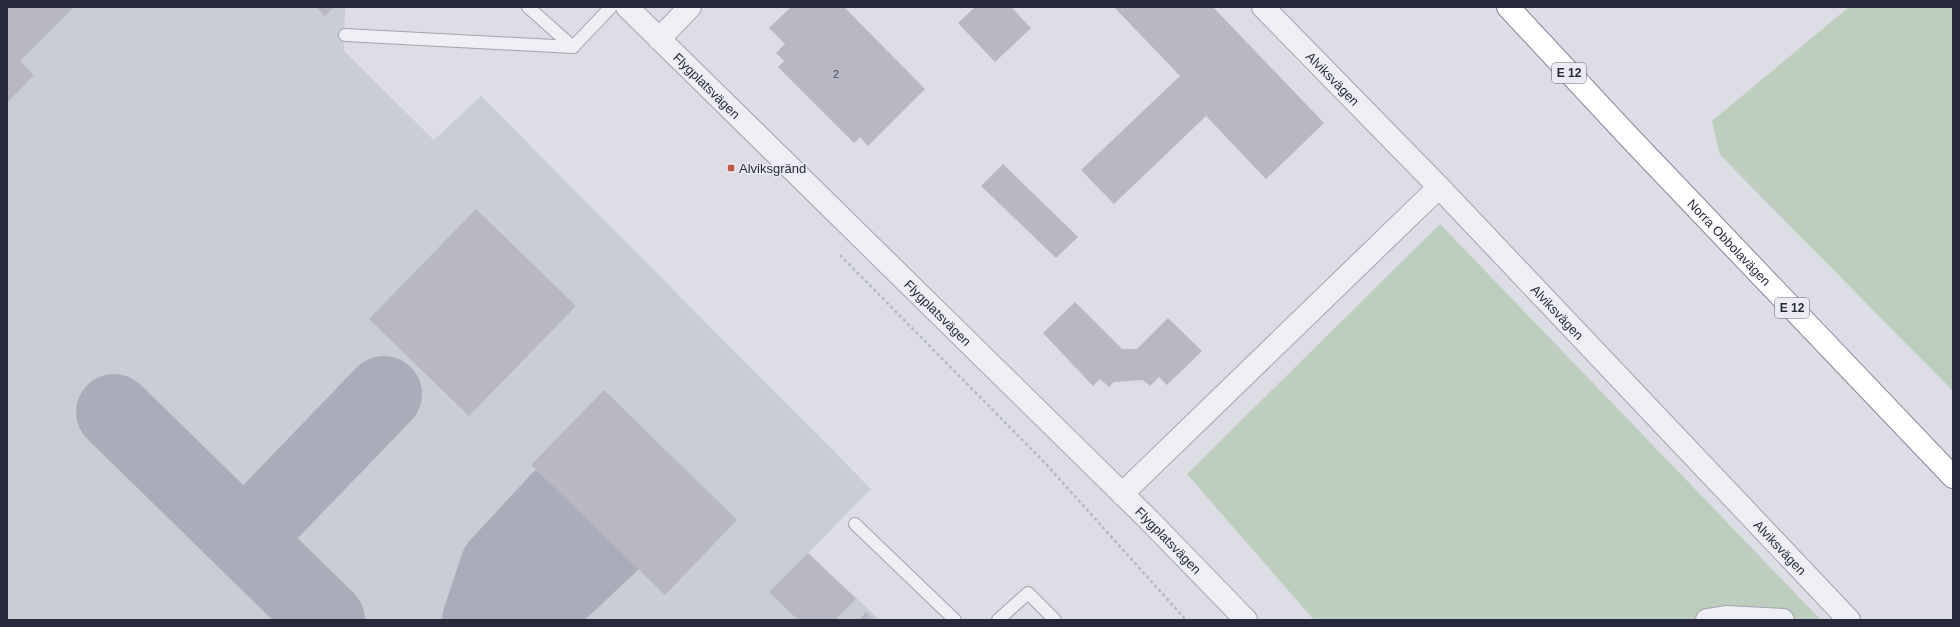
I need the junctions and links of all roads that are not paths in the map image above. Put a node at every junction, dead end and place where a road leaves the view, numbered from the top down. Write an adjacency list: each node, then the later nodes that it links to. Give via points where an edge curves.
1 (528, 7): 9 (lane)
2 (611, 7): 9 (lane)
3 (627, 7): 8 (street, Flygplatsvägen)
4 (690, 7): 8 (street)
5 (1263, 7): 10 (street, Alviksvägen)
6 (1508, 7): 11 (highway, Norra Obbolavägen / E 12)
7 (345, 34): 9 (lane)
8 (659, 39): 12 (street, Flygplatsvägen)
9 (573, 47)
10 (1439, 187): 12 (street); 20 (street, Alviksvägen)
11 (1953, 477)
12 (1122, 494): 17 (street, Flygplatsvägen)
13 (855, 524): 14 (lane)
14 (954, 620)
15 (998, 620): 16 (lane, via 1028,593)
16 (1056, 620)
17 (1246, 620)
18 (1707, 620): 19 (street, via 1726,617)
19 (1782, 620)
20 (1849, 620)

